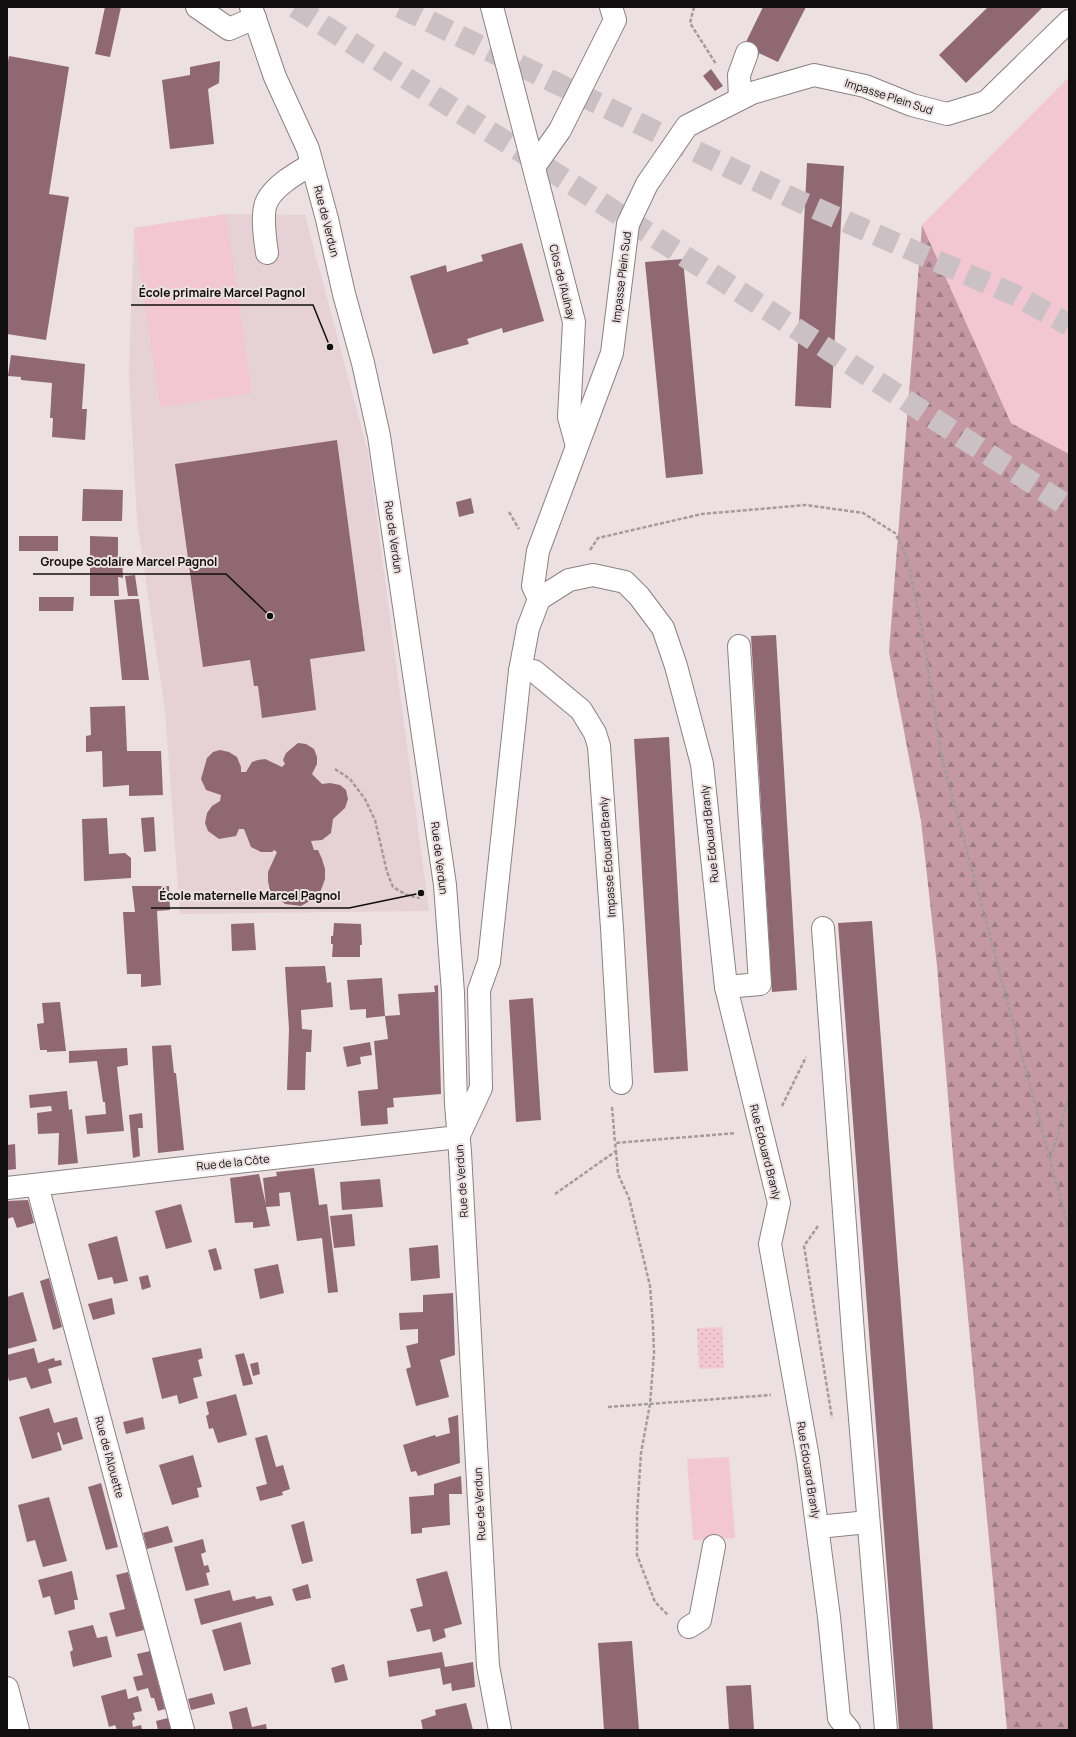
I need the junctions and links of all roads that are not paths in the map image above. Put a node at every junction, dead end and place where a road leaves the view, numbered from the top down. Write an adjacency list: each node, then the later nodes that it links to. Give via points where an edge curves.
1 (197, 7): 3 (street, via 229,29)
2 (492, 7): 9 (street, Clos de l'Aulnay)
3 (253, 12): 8 (street, Rue de Verdun, via 276,78 308,149)
4 (616, 12): 9 (street, via 560,130)
5 (1069, 21): 7 (street, Impasse Plein Sud, via 986,102 947,114 912,105 865,86 814,75 752,93)
6 (747, 53): 7 (street, via 739,74)
7 (740, 99): 11 (street, Impasse Plein Sud, via 687,126 646,184 628,224 612,354)
8 (312, 164): 10 (street, via 286,180 267,201 264,222); 18 (street, Rue de Verdun, via 363,363 378,436 445,885)
9 (534, 167): 11 (street, Clos de l'Aulnay, via 574,322 569,417)
10 (267, 253)
11 (577, 446): 12 (street, Impasse Plein Sud, via 538,551 533,586)
12 (539, 599): 14 (street, via 528,628); 16 (street, Rue Edouard Branly, via 569,580 593,575 625,582 639,596 662,628 676,666 702,764)
13 (739, 646): 16 (street, via 760,984)
14 (520, 670): 17 (street, via 489,962); 19 (street, Impasse Edouard Branly, via 534,671 581,710 599,746)
15 (823, 928): 23 (street)
16 (726, 987): 24 (street, Rue Edouard Branly, via 779,1203 770,1244)
17 (479, 990): 18 (street); 20 (street, via 481,1088)
18 (453, 993): 20 (street, Rue de Verdun)
19 (621, 1083)
20 (458, 1137): 21 (street, Rue de la Côte); 30 (street, Rue de Verdun, via 488,1666)
21 (37, 1185): 22 (street, Rue de la Côte); 29 (street, Rue de l'Alouette)
22 (7, 1188)
23 (868, 1522): 24 (street); 32 (street)
24 (818, 1527): 31 (street, Rue Edouard Branly, via 839,1718)
25 (714, 1546): 26 (street, via 700,1620)
26 (689, 1627)
27 (7, 1688): 28 (street)
28 (18, 1730)
29 (184, 1730)
30 (500, 1730)
31 (849, 1730)
32 (886, 1730)

